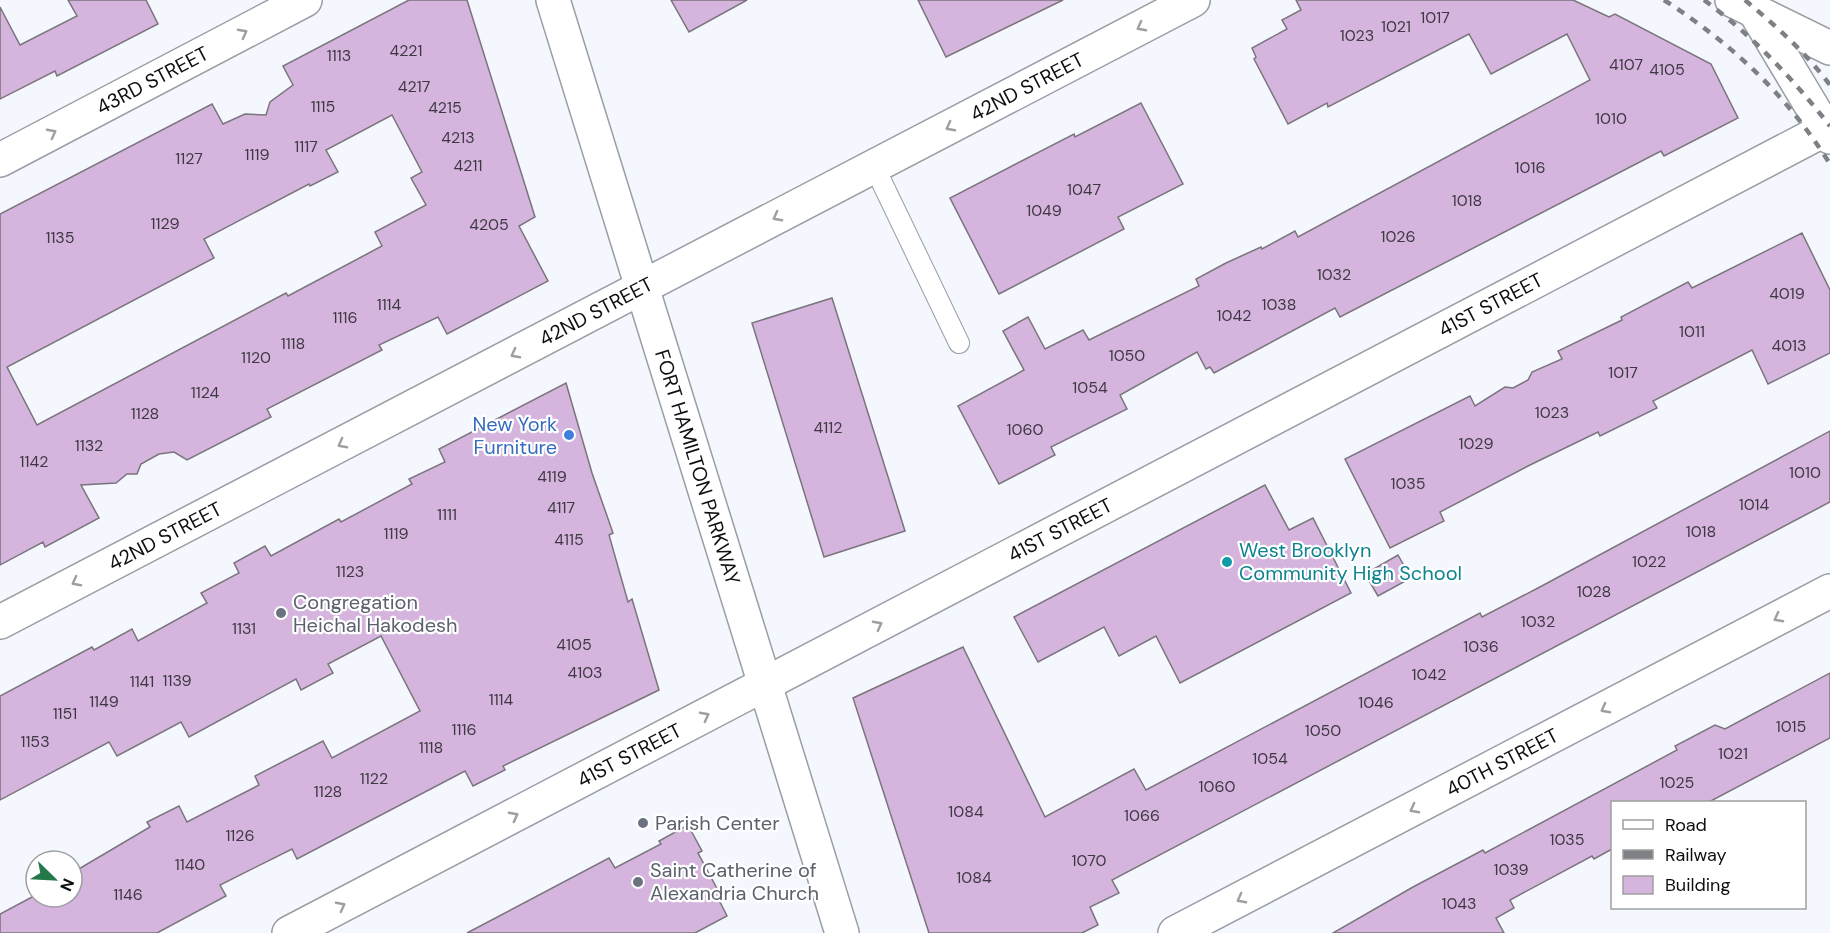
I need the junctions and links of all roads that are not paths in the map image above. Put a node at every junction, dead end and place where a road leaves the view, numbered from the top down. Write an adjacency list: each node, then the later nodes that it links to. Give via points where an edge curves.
1 (305, 0): 7 (street, 43RD STREET, one-way to 1)
2 (552, 0): 9 (street, FORT HAMILTON PARKWAY)
3 (1193, 0): 8 (street, 42ND STREET, one-way to 8)
4 (1745, 3): 5 (street); 6 (street)
5 (1830, 48)
6 (1829, 131): 13 (street, 41ST STREET, one-way to 6)
7 (0, 160)
8 (874, 166): 9 (street, 42ND STREET, one-way to 9); 10 (lane)
9 (642, 288): 12 (street, 42ND STREET, one-way to 12); 13 (street, FORT HAMILTON PARKWAY)
10 (959, 344)
11 (1830, 591): 16 (street, 40TH STREET, one-way to 16)
12 (0, 622)
13 (764, 684): 14 (street, 41ST STREET, one-way to 13); 15 (street, FORT HAMILTON PARKWAY)
14 (289, 933)
15 (843, 933)
16 (1176, 933)

